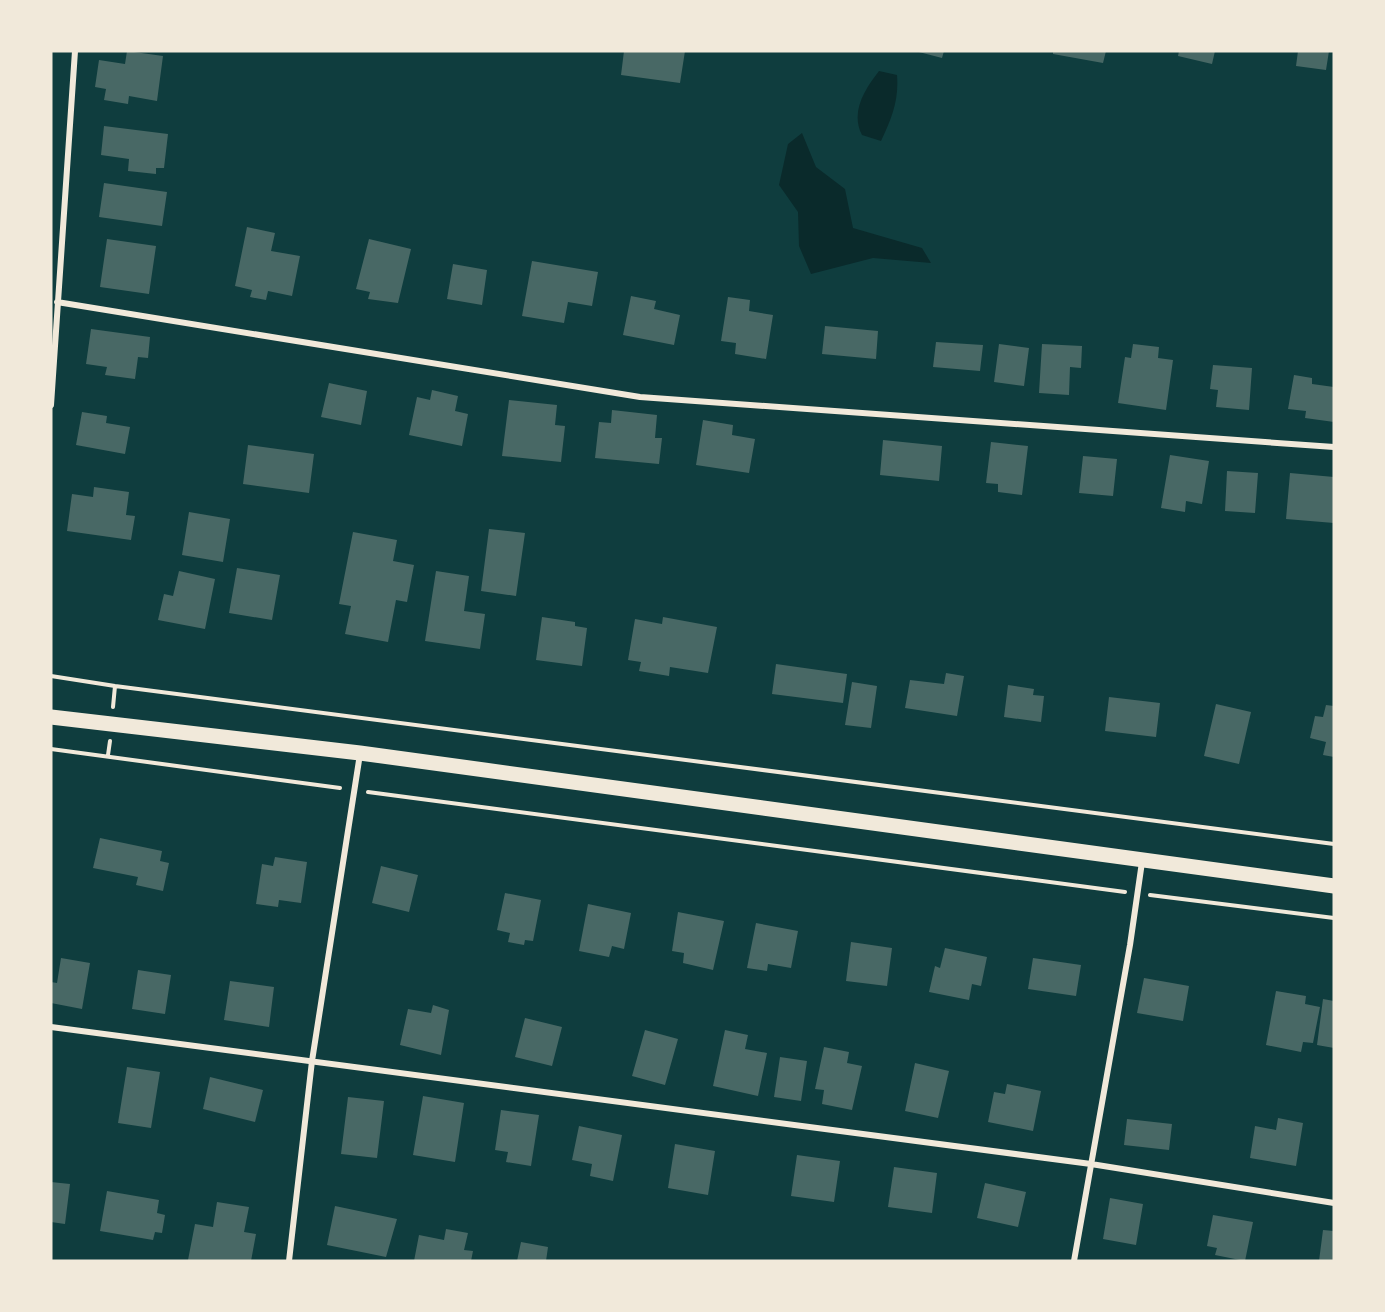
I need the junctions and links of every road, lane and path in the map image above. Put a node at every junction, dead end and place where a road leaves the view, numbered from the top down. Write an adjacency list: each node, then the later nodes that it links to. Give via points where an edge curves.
1 (75, 51): 2 (street)
2 (57, 302): 3 (street); 4 (street, via 640,396)
3 (51, 405)
4 (1334, 447)
5 (51, 676): 10 (path)
6 (51, 717): 8 (main road)
7 (51, 749): 9 (path)
8 (360, 753): 9 (street); 11 (main road)
9 (354, 790): 13 (path); 16 (street)
10 (1334, 844)
11 (1142, 862): 12 (main road); 13 (street)
12 (1334, 886)
13 (1137, 894): 14 (path); 17 (street)
14 (1334, 918)
15 (51, 1027): 16 (street)
16 (312, 1061): 17 (street); 19 (street)
17 (1091, 1164): 18 (street); 20 (street)
18 (1334, 1203)
19 (289, 1261)
20 (1074, 1261)

